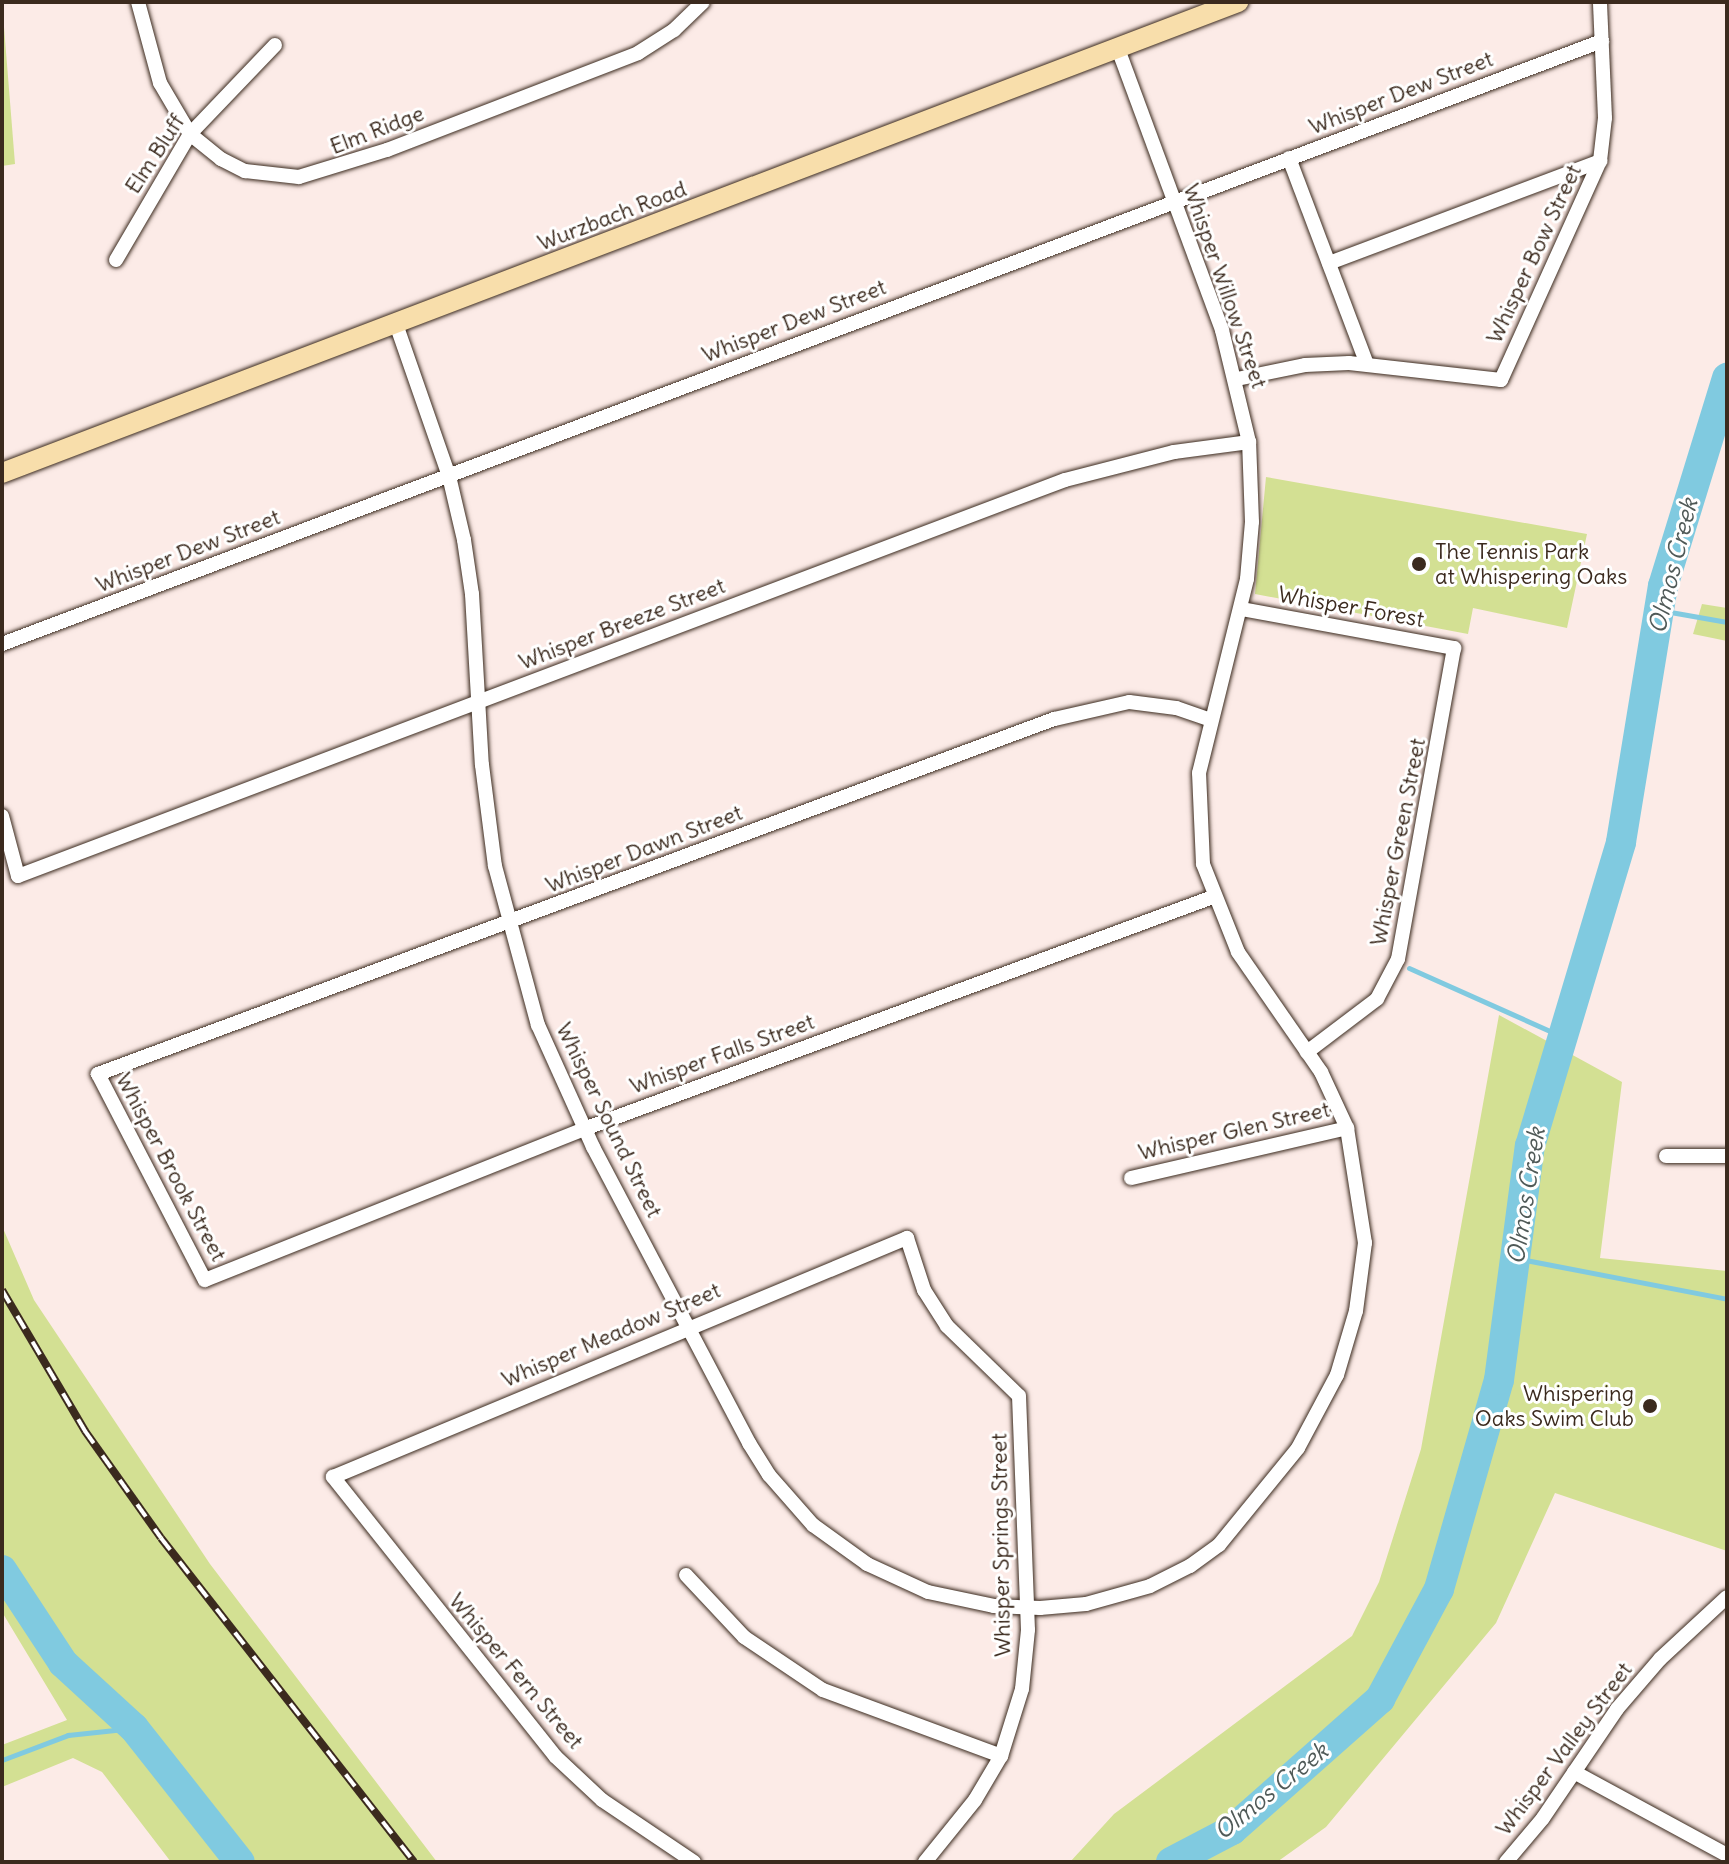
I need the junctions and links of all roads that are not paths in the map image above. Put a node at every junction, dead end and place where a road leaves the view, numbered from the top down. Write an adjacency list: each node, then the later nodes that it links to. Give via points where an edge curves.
1 (138, 2): 8 (street, Elm Ridge, via 160,83)
2 (703, 2): 8 (street, Elm Ridge, via 674,30 638,53 326,172 272,177 245,171)
3 (1238, 2): 7 (main road, Wurzbach Road)
4 (1600, 2): 5 (street, Whisper Bow Street)
5 (1602, 41): 9 (street, Whisper Dew Street); 10 (street, Whisper Bow Street, via 1605,118)
6 (275, 45): 8 (street, Elm Bluff)
7 (1118, 49): 11 (street, Whisper Willow Street); 14 (main road, Wurzbach Road)
8 (190, 134): 12 (street, Elm Bluff)
9 (1289, 158): 11 (street, Whisper Dew Street); 13 (street)
10 (1600, 161): 13 (street); 15 (street, Whisper Bow Street, via 1501,380)
11 (1173, 201): 16 (street, Whisper Willow Street); 19 (street, Whisper Dew Street)
12 (116, 260)
13 (1329, 263): 15 (street)
14 (396, 324): 18 (main road, Wurzbach Road); 19 (street, Whisper Sound Street)
15 (1367, 364): 16 (street, via 1305,365)
16 (1237, 379): 17 (street, Whisper Willow Street)
17 (1249, 442): 20 (street, Whisper Willow Street, via 1252,522); 23 (street, Whisper Breeze Street, via 1161,455 1065,480)
18 (2, 473)
19 (449, 476): 21 (street, Whisper Dew Street); 23 (street, Whisper Sound Street, via 472,594)
20 (1241, 609): 22 (street, Whisper Forest); 24 (street, Whisper Willow Street)
21 (2, 644)
22 (1454, 648): 28 (street, Whisper Green Street, via 1398,959 1377,999)
23 (477, 703): 25 (street, Whisper Breeze Street, via 18,876); 27 (street, Whisper Sound Street, via 495,866)
24 (1211, 720): 26 (street, Whisper Willow Street, via 1199,805 1203,864); 27 (street, Whisper Dawn Street, via 1176,708 1129,702 1054,719)
25 (2, 816)
26 (1213, 897): 28 (street, Whisper Willow Street, via 1238,952); 31 (street, Whisper Falls Street)
27 (513, 922): 29 (street, Whisper Dawn Street); 31 (street, Whisper Sound Street, via 538,1025)
28 (1307, 1052): 30 (street, Whisper Willow Street)
29 (98, 1074): 36 (street, Whisper Brook Street)
30 (1347, 1128): 34 (street, Whisper Glen Street); 41 (street, Whisper Willow Street, via 1363,1209 1362,1276 1337,1375 1298,1448 1245,1520 1190,1566 1123,1594)
31 (584, 1129): 36 (street, Whisper Falls Street); 37 (street, Whisper Sound Street)
32 (1666, 1156): 33 (street)
33 (1727, 1156)
34 (1131, 1178)
35 (907, 1238): 37 (street, Whisper Meadow Street); 41 (street, Whisper Springs Street, via 924,1290 947,1326 1019,1396)
36 (205, 1280)
37 (689, 1325): 38 (street, Whisper Meadow Street); 41 (street, Whisper Sound Street, via 749,1443 813,1525 867,1564 907,1584 961,1601)
38 (333, 1477): 45 (street, Whisper Fern Street, via 555,1756 602,1800)
39 (686, 1575): 42 (street, via 744,1637 823,1690)
40 (1727, 1597): 43 (street, Whisper Valley Street, via 1651,1669)
41 (1027, 1608): 42 (street, Whisper Springs Street, via 1022,1689)
42 (1001, 1756): 46 (street, Whisper Springs Street, via 975,1800)
43 (1574, 1772): 44 (street); 47 (street, Whisper Valley Street)
44 (1727, 1855)
45 (694, 1862)
46 (925, 1862)
47 (1506, 1862)

